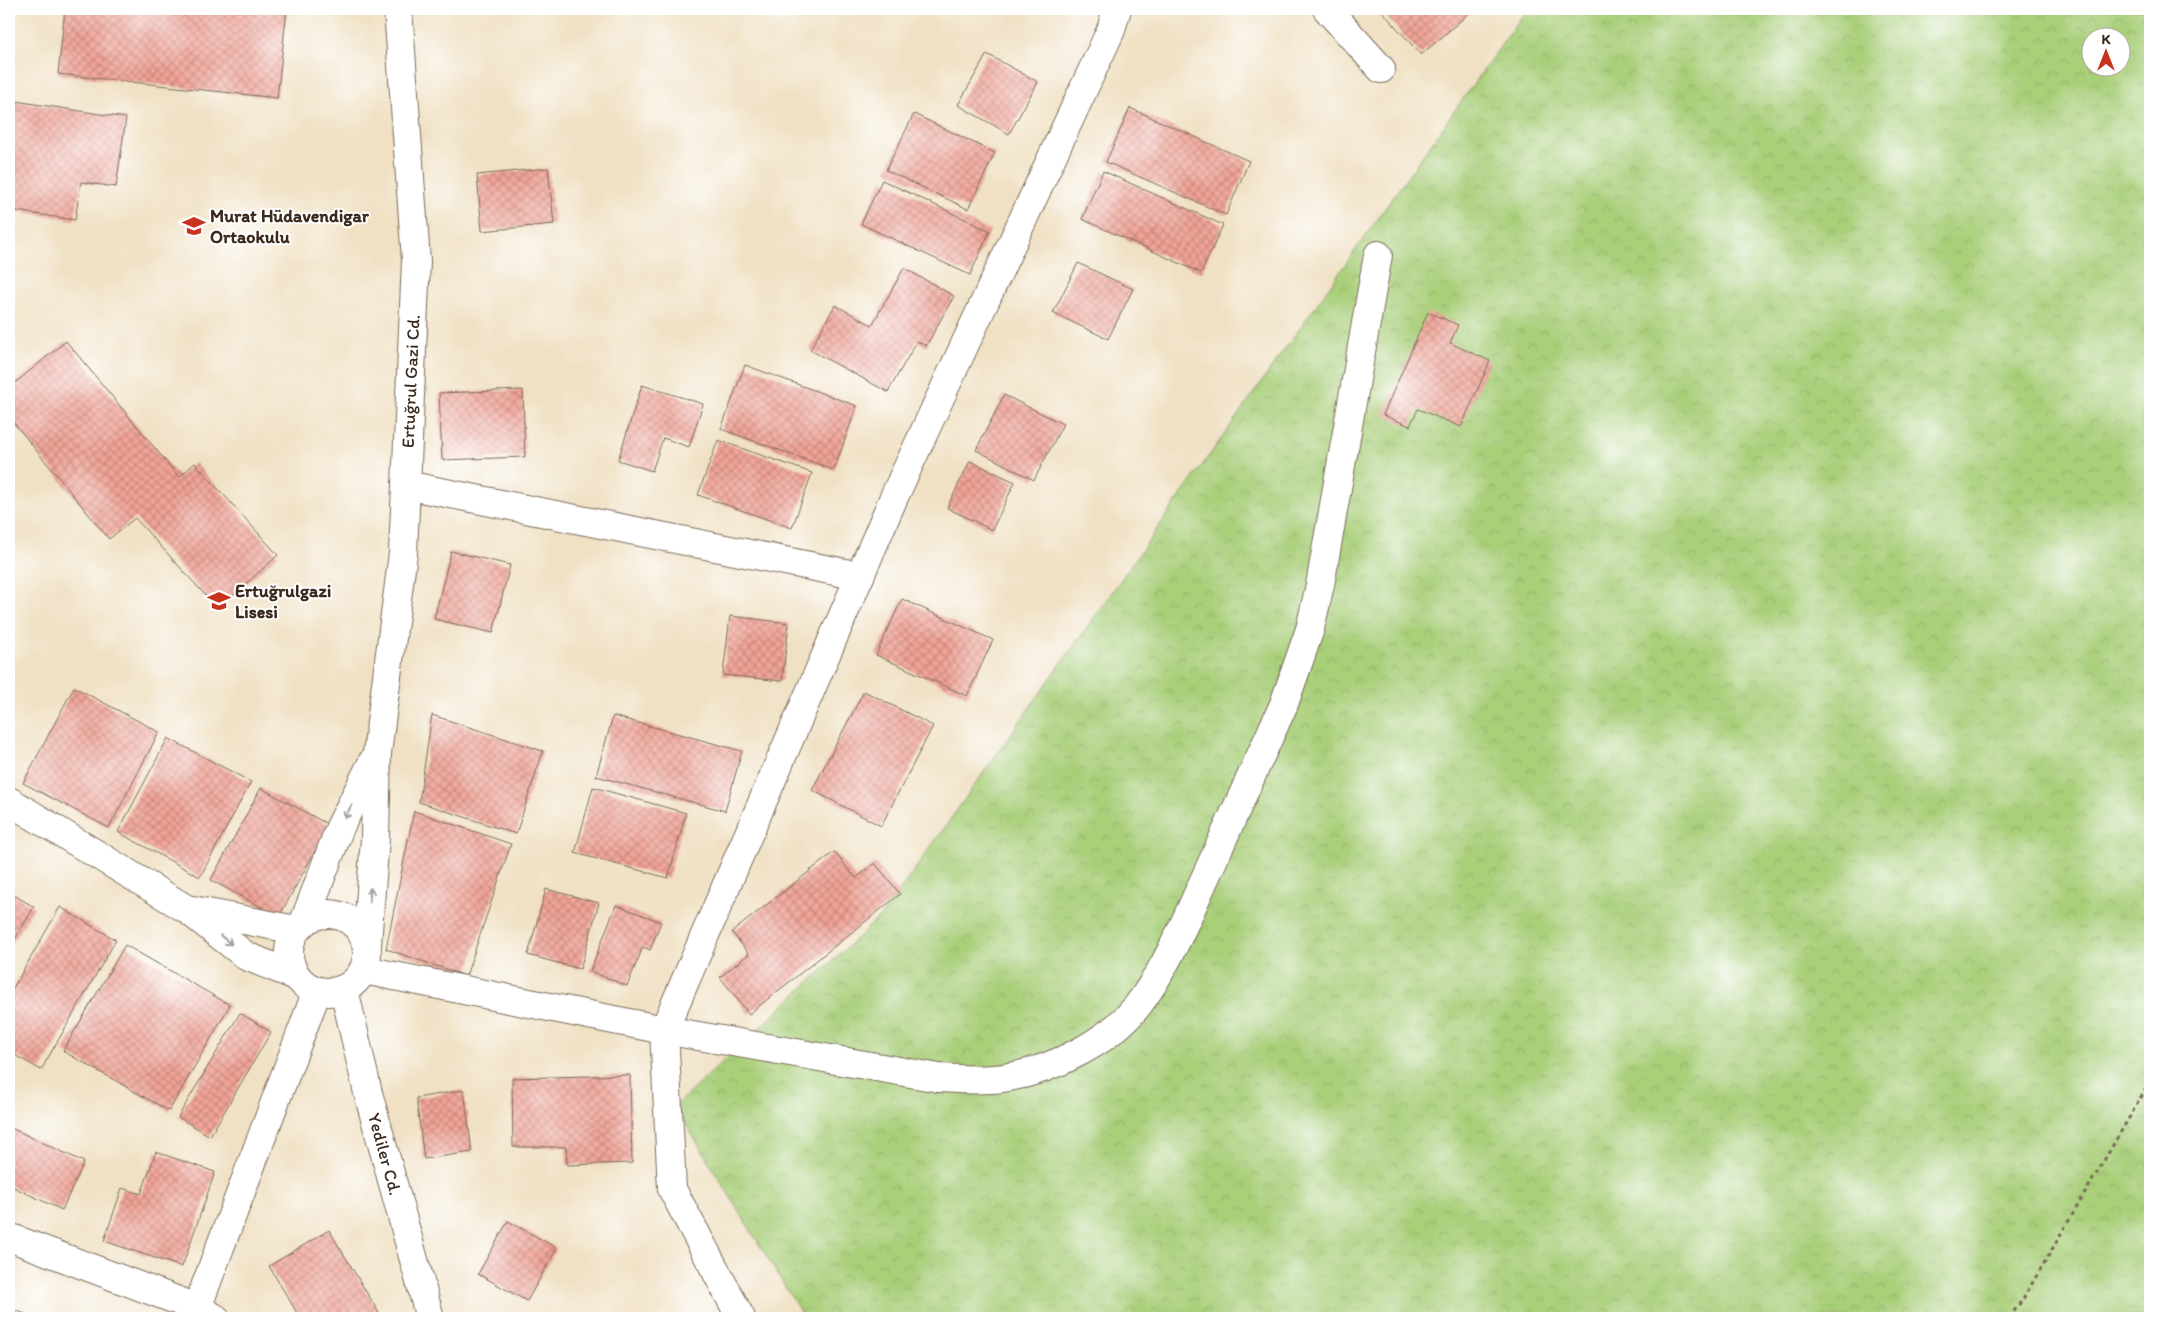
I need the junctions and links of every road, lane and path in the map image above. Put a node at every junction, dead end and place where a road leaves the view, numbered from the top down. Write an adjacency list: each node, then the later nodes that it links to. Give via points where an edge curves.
1 (398, 9): 6 (street, Ertuğrul Gazi Cd., via 416,261)
2 (1117, 9): 7 (street, via 1111,30)
3 (1327, 9): 4 (street)
4 (1381, 69)
5 (1378, 255): 15 (street, via 1320,585 1298,666 1284,704 1171,952 1144,998 1121,1023 1094,1043 1035,1071 972,1080 939,1078)
6 (406, 485): 7 (street); 8 (street, Ertuğrul Gazi Cd., via 403,553)
7 (860, 576): 15 (street)
8 (377, 753): 11 (street, one-way to 11, via 340,827); 12 (street, one-way to 8, via 375,838)
9 (9, 801): 10 (street)
10 (188, 910): 11 (street); 14 (street, one-way to 14, via 246,956)
11 (300, 926): 12 (street, via 316,916 340,916 361,932); 14 (street, via 290,941 290,965)
12 (366, 944): 13 (street)
13 (364, 970): 14 (street, via 355,981); 15 (street)
14 (319, 985): 18 (street); 19 (street, Yediler Cd., via 368,1093)
15 (664, 1030): 20 (street, via 672,1189)
16 (2150, 1082): 21 (path)
17 (9, 1237): 18 (street)
18 (202, 1315)
19 (430, 1318)
20 (742, 1318)
21 (2009, 1318)

